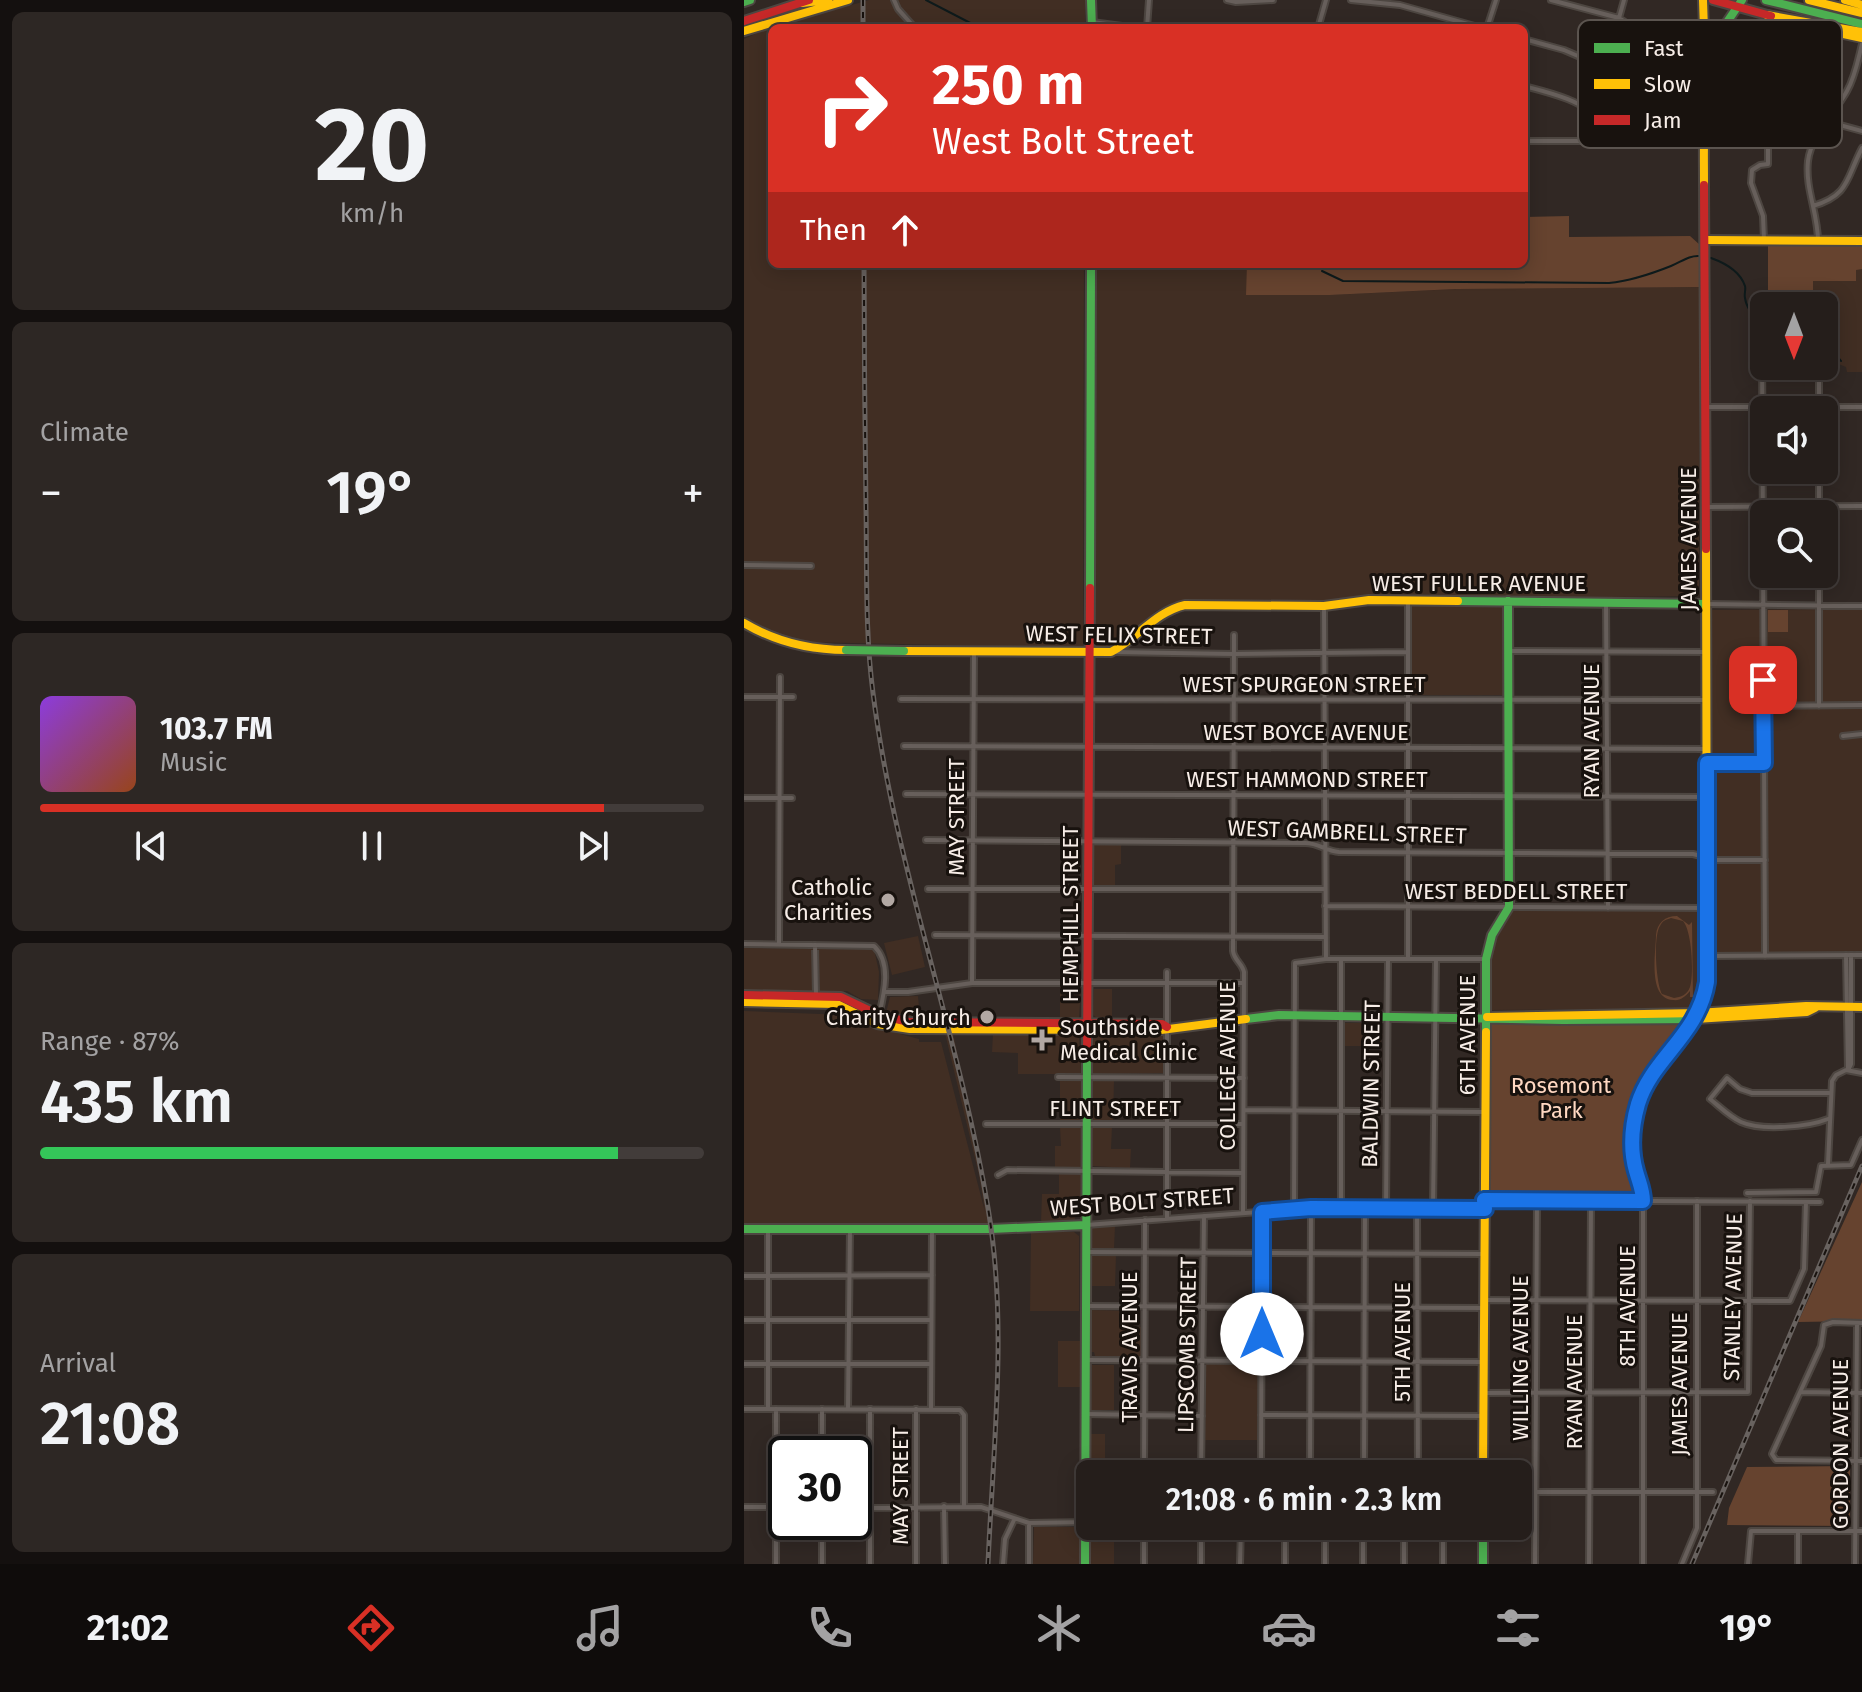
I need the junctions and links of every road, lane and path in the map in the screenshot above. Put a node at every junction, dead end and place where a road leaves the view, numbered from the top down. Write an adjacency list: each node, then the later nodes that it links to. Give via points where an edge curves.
1 (750, 0): 20 (main road)
2 (828, 0): 21 (main road)
3 (848, 0): 42 (main road)
4 (894, 0): 34 (street)
5 (1091, 0): 35 (main road)
6 (1149, 0): 36 (street)
7 (1227, 0): 8 (street)
8 (1273, 0)
9 (1326, 0): 37 (street)
10 (1351, 0): 38 (street, via 1400,5)
11 (1496, 0): 39 (street)
12 (1551, 0): 26 (street)
13 (1624, 0): 26 (street)
14 (1703, 0): 29 (main road)
15 (1713, 0): 22 (main road)
16 (1767, 0): 40 (main road)
17 (1809, 0): 24 (main road)
18 (1845, 0): 23 (main road)
19 (1754, 1): 25 (main road)
20 (744, 2)
21 (804, 2): 33 (main road)
22 (1740, 4): 25 (main road)
23 (1862, 5)
24 (1862, 13)
25 (1763, 14): 27 (main road); 30 (main road, via 1742,14); 32 (main road)
26 (1619, 18): 28 (street)
27 (1782, 19): 31 (main road)
28 (1623, 20)
29 (1704, 20)
30 (1735, 20)
31 (1786, 20)
32 (1796, 20)
33 (744, 21)
34 (911, 24)
35 (1092, 24)
36 (1147, 24)
37 (1319, 24)
38 (1469, 24)
39 (1486, 24)
40 (1862, 24)
41 (1842, 28): 43 (main road)
42 (744, 31)
43 (1862, 32)
44 (1842, 35): 46 (main road)
45 (1528, 40): 47 (street)
46 (1862, 41): 49 (street)
47 (1578, 56)
48 (1528, 87): 50 (street)
49 (1842, 99)
50 (1578, 105)
51 (1842, 126): 52 (street)
52 (1862, 131)
53 (1528, 141): 54 (street)
54 (1578, 141)
55 (1704, 148): 60 (main road, JAMES AVENUE)
56 (1768, 148): 61 (street, via 1768,164 1752,170 1751,183 1763,216)
57 (1811, 148): 59 (street)
58 (1862, 148): 59 (street, via 1844,190)
59 (1813, 206): 62 (street)
60 (1705, 240): 61 (main road); 65 (main road, JAMES AVENUE)
61 (1764, 240): 62 (main road)
62 (1818, 241): 63 (main road)
63 (1862, 241)
64 (1091, 268): 97 (main road, HEMPHILL STREET)
65 (1705, 407): 66 (street); 71 (main road, JAMES AVENUE)
66 (1750, 407)
67 (1862, 407): 68 (street)
68 (1838, 408)
69 (1750, 506): 71 (street)
70 (1862, 506): 72 (street)
71 (1706, 507): 80 (main road, JAMES AVENUE)
72 (1838, 507)
73 (744, 565): 74 (street)
74 (811, 566)
75 (1763, 588): 82 (street)
76 (1819, 588): 83 (street)
77 (1408, 601): 78 (main road, WEST FULLER AVENUE); 81 (main road, WEST FULLER AVENUE); 93 (street)
78 (1508, 601): 79 (main road, WEST FULLER AVENUE); 88 (main road, 6TH AVENUE)
79 (1606, 602): 80 (main road, WEST FULLER AVENUE); 89 (street, RYAN AVENUE)
80 (1706, 604): 82 (street, WEST FULLER AVENUE); 94 (main road, JAMES AVENUE)
81 (1324, 606): 87 (main road, WEST FULLER AVENUE, via 1173,607 1150,620); 92 (street)
82 (1763, 606): 83 (street, WEST FULLER AVENUE); 114 (street)
83 (1819, 606): 84 (street, WEST FULLER AVENUE); 115 (street)
84 (1862, 606)
85 (744, 623): 90 (main road, WEST FELIX STREET, bridge, via 781,642 830,650)
86 (1234, 635): 98 (street, COLLEGE AVENUE)
87 (1128, 644): 91 (main road, WEST FULLER AVENUE); 96 (main road)
88 (1508, 651): 89 (street); 110 (main road, 6TH AVENUE)
89 (1606, 651): 94 (street); 111 (street, RYAN AVENUE)
90 (974, 652): 95 (main road, WEST FELIX STREET); 105 (street, MAY STREET)
91 (1111, 652): 96 (street, WEST FELIX STREET); 97 (main road, WEST FELIX STREET)
92 (1324, 652): 93 (street, WEST FELIX STREET); 98 (street, WEST FELIX STREET); 107 (street)
93 (1408, 652): 109 (street)
94 (1707, 652): 112 (main road, JAMES AVENUE)
95 (1065, 653): 97 (main road, WEST FELIX STREET); 99 (main road)
96 (1136, 653): 98 (street, WEST FELIX STREET)
97 (1089, 654): 99 (main road, HEMPHILL STREET)
98 (1234, 654): 108 (street, COLLEGE AVENUE)
99 (1089, 668): 106 (main road, HEMPHILL STREET)
100 (780, 677): 101 (street)
101 (780, 696): 102 (street); 103 (street); 139 (street)
102 (744, 697)
103 (793, 697)
104 (901, 699): 105 (street, WEST SPURGEON STREET)
105 (973, 699): 106 (street, WEST SPURGEON STREET); 119 (street, MAY STREET)
106 (1089, 699): 108 (street, WEST SPURGEON STREET); 120 (main road, HEMPHILL STREET)
107 (1324, 699): 108 (street, WEST SPURGEON STREET); 109 (street, WEST SPURGEON STREET); 122 (street)
108 (1234, 700): 121 (street, COLLEGE AVENUE)
109 (1408, 700): 110 (street, WEST SPURGEON STREET); 123 (street)
110 (1508, 700): 111 (street, WEST SPURGEON STREET); 124 (main road, 6TH AVENUE)
111 (1607, 700): 112 (street, WEST SPURGEON STREET); 125 (street, RYAN AVENUE)
112 (1707, 700): 126 (main road, JAMES AVENUE)
113 (1862, 705): 115 (street)
114 (1763, 706): 115 (street); 128 (street)
115 (1819, 706)
116 (1862, 734): 117 (street)
117 (1843, 736)
118 (904, 746): 119 (street, WEST BOYCE AVENUE)
119 (972, 747): 120 (street, WEST BOYCE AVENUE); 130 (street, MAY STREET)
120 (1089, 747): 121 (street, WEST BOYCE AVENUE); 131 (main road, HEMPHILL STREET)
121 (1234, 747): 122 (street, WEST BOYCE AVENUE); 132 (street, COLLEGE AVENUE)
122 (1325, 748): 123 (street, WEST BOYCE AVENUE); 133 (street)
123 (1408, 748): 124 (street, WEST BOYCE AVENUE); 134 (street)
124 (1508, 748): 125 (street, WEST BOYCE AVENUE); 135 (main road, 6TH AVENUE)
125 (1607, 749): 126 (street, WEST BOYCE AVENUE); 136 (street, RYAN AVENUE)
126 (1707, 749): 127 (main road, JAMES AVENUE)
127 (1707, 763): 128 (street); 137 (main road, JAMES AVENUE)
128 (1764, 763): 150 (street)
129 (906, 794): 130 (street, WEST HAMMOND STREET)
130 (972, 794): 131 (street, WEST HAMMOND STREET); 142 (street, MAY STREET)
131 (1088, 794): 132 (street, WEST HAMMOND STREET); 143 (main road, HEMPHILL STREET)
132 (1234, 795): 133 (street, WEST HAMMOND STREET); 144 (street, COLLEGE AVENUE)
133 (1325, 795): 134 (street, WEST HAMMOND STREET); 145 (street)
134 (1408, 796): 135 (street, WEST HAMMOND STREET); 146 (street)
135 (1509, 796): 136 (street, WEST HAMMOND STREET); 147 (main road, 6TH AVENUE)
136 (1607, 796): 137 (street, WEST HAMMOND STREET); 148 (street, RYAN AVENUE)
137 (1707, 797): 149 (main road, JAMES AVENUE)
138 (744, 798): 139 (street)
139 (780, 798): 140 (street); 167 (street)
140 (792, 798)
141 (926, 840): 142 (street, WEST GAMBRELL STREET)
142 (972, 840): 143 (street, WEST GAMBRELL STREET); 152 (street, MAY STREET)
143 (1088, 841): 144 (street, WEST GAMBRELL STREET); 153 (main road, HEMPHILL STREET)
144 (1233, 843): 145 (street, WEST GAMBRELL STREET, via 1315,843); 154 (street, COLLEGE AVENUE)
145 (1325, 848): 146 (street, WEST GAMBRELL STREET); 155 (street)
146 (1408, 853): 147 (street, WEST GAMBRELL STREET); 157 (street)
147 (1509, 853): 148 (street, WEST GAMBRELL STREET); 158 (main road, 6TH AVENUE)
148 (1608, 854): 149 (street, WEST GAMBRELL STREET); 159 (street, RYAN AVENUE)
149 (1707, 856): 150 (street, WEST GAMBRELL STREET); 160 (main road, JAMES AVENUE)
150 (1765, 860): 172 (street)
151 (928, 889): 152 (street)
152 (972, 889): 153 (street); 162 (street, MAY STREET)
153 (1088, 889): 154 (street); 163 (main road, HEMPHILL STREET)
154 (1233, 889): 155 (street); 164 (street, COLLEGE AVENUE)
155 (1325, 889): 156 (street)
156 (1325, 906): 157 (street, WEST BEDDELL STREET); 165 (street)
157 (1408, 906): 158 (street, WEST BEDDELL STREET); 175 (street)
158 (1509, 907): 159 (street, WEST BEDDELL STREET); 177 (main road, 6TH AVENUE, via 1492,935)
159 (1608, 908): 160 (street, WEST BEDDELL STREET)
160 (1707, 908): 171 (main road, JAMES AVENUE)
161 (935, 935): 162 (street)
162 (972, 935): 163 (street); 180 (street, MAY STREET)
163 (1088, 936): 164 (street); 181 (main road, HEMPHILL STREET)
164 (1233, 936): 165 (street); 182 (street, COLLEGE AVENUE)
165 (1326, 937): 173 (street)
166 (744, 944): 167 (street)
167 (779, 944): 168 (street)
168 (815, 945): 184 (street, via 879,950); 187 (street)
169 (1849, 955): 170 (street); 172 (street); 191 (street)
170 (1862, 955)
171 (1707, 956): 172 (street); 197 (main road, JAMES AVENUE, via 1705,993)
172 (1765, 956)
173 (1326, 959): 178 (street); 193 (street, via 1296,962)
174 (1388, 959): 175 (street); 178 (street); 195 (street, BALDWIN STREET)
175 (1408, 959): 176 (street)
176 (1436, 959): 177 (street); 196 (street)
177 (1486, 959): 198 (main road, 6TH AVENUE)
178 (1341, 960): 194 (street)
179 (1167, 972): 183 (street)
180 (972, 983): 181 (street); 184 (street)
181 (1088, 983): 183 (street); 201 (main road, HEMPHILL STREET)
182 (1244, 983): 183 (street); 199 (street, COLLEGE AVENUE)
183 (1167, 984): 202 (street)
184 (885, 992): 200 (street)
185 (744, 995): 186 (main road); 189 (main road)
186 (788, 995): 187 (main road); 189 (main road)
187 (816, 995): 190 (main road); 200 (main road, via 847,999)
188 (744, 1002): 189 (main road)
189 (767, 1002): 190 (main road)
190 (800, 1002): 200 (main road, via 837,1004)
191 (1849, 1007): 192 (main road); 197 (main road); 203 (street)
192 (1862, 1007)
193 (1293, 1015): 194 (main road); 199 (main road); 211 (street)
194 (1340, 1015): 195 (main road); 212 (street)
195 (1388, 1015): 196 (main road); 213 (street, BALDWIN STREET)
196 (1435, 1016): 198 (main road); 214 (street)
197 (1696, 1016): 198 (main road); 230 (street, 8TH AVENUE, via 1637,1105 1632,1145)
198 (1485, 1017): 215 (main road, 6TH AVENUE)
199 (1244, 1019): 202 (main road); 208 (street, COLLEGE AVENUE)
200 (878, 1020): 201 (main road)
201 (1088, 1025): 202 (main road); 206 (main road, HEMPHILL STREET)
202 (1167, 1027): 207 (street)
203 (1848, 1070): 204 (street); 209 (street, via 1834,1078)
204 (1862, 1073)
205 (1058, 1077): 206 (street)
206 (1087, 1077): 207 (street); 218 (main road, HEMPHILL STREET)
207 (1167, 1077): 208 (street); 219 (street)
208 (1244, 1078): 210 (street, COLLEGE AVENUE)
209 (1829, 1093): 216 (street); 216 (street, via 1752,1093 1727,1078 1710,1099 1749,1124 1809,1126)
210 (1244, 1110): 211 (street); 220 (street, COLLEGE AVENUE)
211 (1294, 1110): 212 (street); 242 (street)
212 (1341, 1111): 213 (street); 237 (street)
213 (1387, 1111): 214 (street); 239 (street, BALDWIN STREET)
214 (1434, 1112): 215 (street); 241 (street)
215 (1485, 1112): 235 (main road, 6TH AVENUE)
216 (1828, 1119): 222 (street)
217 (986, 1124): 218 (street, FLINT STREET)
218 (1086, 1124): 219 (street, FLINT STREET); 223 (main road, HEMPHILL STREET)
219 (1167, 1124): 220 (street, FLINT STREET); 224 (street)
220 (1244, 1124): 225 (street, COLLEGE AVENUE)
221 (1862, 1140): 222 (street, via 1851,1165)
222 (1828, 1164): 227 (street, via 1820,1168 1816,1192)
223 (1087, 1171): 224 (street); 226 (street, via 1007,1170); 248 (main road, HEMPHILL STREET)
224 (1167, 1172): 225 (street); 246 (street)
225 (1243, 1173): 244 (street, COLLEGE AVENUE)
226 (998, 1175)
227 (1747, 1193)
228 (1537, 1201): 229 (street, WEST BOLT STREET); 235 (street, WEST BOLT STREET); 267 (street, WILLING AVENUE)
229 (1591, 1201): 230 (street, WEST BOLT STREET); 268 (street, RYAN AVENUE)
230 (1643, 1201): 231 (street, WEST BOLT STREET); 269 (street, 8TH AVENUE)
231 (1697, 1201): 232 (street, WEST BOLT STREET); 270 (street, JAMES AVENUE)
232 (1750, 1201): 233 (street, WEST BOLT STREET); 271 (street, STANLEY AVENUE)
233 (1806, 1202): 234 (street, WEST BOLT STREET); 271 (street, via 1804,1269 1790,1301)
234 (1820, 1202)
235 (1484, 1205): 241 (street, WEST BOLT STREET); 262 (main road, 6TH AVENUE)
236 (1311, 1208): 237 (street, WEST BOLT STREET); 242 (street, WEST BOLT STREET); 259 (street)
237 (1341, 1209): 238 (street, WEST BOLT STREET)
238 (1365, 1209): 239 (street, WEST BOLT STREET); 260 (street)
239 (1386, 1209): 240 (street, WEST BOLT STREET)
240 (1417, 1209): 241 (street, WEST BOLT STREET); 261 (street, 5TH AVENUE)
241 (1433, 1209)
242 (1294, 1210): 243 (street, WEST BOLT STREET)
243 (1262, 1212): 244 (street, WEST BOLT STREET); 258 (street)
244 (1243, 1213): 245 (street, WEST BOLT STREET)
245 (1204, 1216): 246 (street, WEST BOLT STREET); 257 (street, LIPSCOMB STREET)
246 (1167, 1219): 247 (street, WEST BOLT STREET)
247 (1145, 1220): 248 (street, WEST BOLT STREET); 256 (street, TRAVIS AVENUE)
248 (1086, 1225): 249 (main road, WEST BOLT STREET); 254 (main road, HEMPHILL STREET)
249 (1069, 1226): 253 (main road, WEST BOLT STREET); 254 (main road)
250 (850, 1228): 252 (main road, WEST BOLT STREET); 253 (main road, WEST BOLT STREET); 266 (street)
251 (744, 1229): 252 (main road, WEST BOLT STREET)
252 (768, 1229): 265 (street)
253 (932, 1229): 263 (street, MAY STREET)
254 (1086, 1242): 255 (main road, HEMPHILL STREET)
255 (1086, 1252): 256 (street); 273 (main road, HEMPHILL STREET)
256 (1145, 1252): 257 (street); 274 (street, TRAVIS AVENUE)
257 (1203, 1253): 258 (street); 275 (street, LIPSCOMB STREET)
258 (1262, 1253): 259 (street); 276 (street)
259 (1311, 1253): 260 (street); 277 (street)
260 (1365, 1253): 261 (street); 278 (street)
261 (1417, 1253): 262 (street); 279 (street, 5TH AVENUE)
262 (1484, 1254): 272 (main road, 6TH AVENUE)
263 (932, 1275): 266 (street); 282 (street, MAY STREET)
264 (744, 1276): 265 (street)
265 (768, 1276): 266 (street); 281 (street)
266 (850, 1276): 283 (street)
267 (1537, 1300): 268 (street); 272 (street); 302 (street, WILLING AVENUE)
268 (1591, 1300): 269 (street); 297 (street, RYAN AVENUE)
269 (1643, 1301): 270 (street); 298 (street, 8TH AVENUE)
270 (1697, 1301): 271 (street); 299 (street, JAMES AVENUE)
271 (1750, 1301): 299 (street, STANLEY AVENUE, via 1748,1392)
272 (1484, 1304): 279 (street); 292 (main road, 6TH AVENUE)
273 (1086, 1306): 274 (street); 285 (main road, HEMPHILL STREET)
274 (1145, 1306): 275 (street); 286 (street, TRAVIS AVENUE)
275 (1203, 1306): 276 (street); 287 (street, LIPSCOMB STREET)
276 (1262, 1307): 277 (street); 288 (street)
277 (1310, 1307): 278 (street); 289 (street)
278 (1365, 1307): 279 (street); 290 (street)
279 (1418, 1308): 291 (street, 5TH AVENUE)
280 (744, 1320): 281 (street)
281 (768, 1320): 283 (street); 294 (street)
282 (931, 1320): 283 (street); 295 (street, MAY STREET)
283 (849, 1321): 296 (street)
284 (1859, 1323): 300 (street, via 1824,1325); 303 (street, GORDON AVENUE)
285 (1086, 1360): 286 (street); 313 (main road, HEMPHILL STREET)
286 (1145, 1360): 287 (street); 314 (street, TRAVIS AVENUE)
287 (1202, 1361): 288 (street); 316 (street, LIPSCOMB STREET)
288 (1262, 1361): 289 (street); 315 (street)
289 (1310, 1361): 290 (street); 317 (street)
290 (1364, 1362): 291 (street); 318 (street)
291 (1418, 1362): 292 (street); 319 (street, 5TH AVENUE)
292 (1484, 1362): 301 (main road, 6TH AVENUE)
293 (744, 1364): 294 (street)
294 (768, 1364): 296 (street); 306 (street)
295 (931, 1364): 296 (street); 312 (street, MAY STREET)
296 (849, 1365): 309 (street)
297 (1590, 1392): 298 (street); 302 (street); 336 (street, RYAN AVENUE)
298 (1643, 1392): 299 (street); 337 (street, 8TH AVENUE)
299 (1697, 1392): 338 (street, JAMES AVENUE)
300 (1801, 1392): 303 (street); 332 (street, via 1773,1457)
301 (1484, 1393): 302 (street); 320 (main road, 6TH AVENUE)
302 (1536, 1393): 335 (street, WILLING AVENUE)
303 (1855, 1393): 304 (street); 332 (street, GORDON AVENUE)
304 (1862, 1393)
305 (744, 1409): 306 (street)
306 (768, 1409): 307 (street)
307 (776, 1409): 308 (street); 321 (street)
308 (822, 1409): 309 (street); 322 (street)
309 (848, 1409): 310 (street)
310 (870, 1409): 311 (street); 323 (street)
311 (916, 1409): 312 (street); 343 (street, MAY STREET)
312 (931, 1409): 344 (street, via 955,1409 964,1415)
313 (1086, 1414): 314 (street); 324 (main road, HEMPHILL STREET)
314 (1144, 1415): 316 (street); 325 (street, TRAVIS AVENUE)
315 (1261, 1415): 317 (street); 327 (street)
316 (1202, 1416): 326 (street, LIPSCOMB STREET)
317 (1310, 1416): 318 (street); 328 (street)
318 (1364, 1416): 319 (street); 329 (street)
319 (1418, 1416): 320 (street); 330 (street, 5TH AVENUE)
320 (1483, 1416): 331 (main road, 6TH AVENUE)
321 (776, 1436)
322 (822, 1436)
323 (870, 1436)
324 (1086, 1460)
325 (1144, 1460)
326 (1201, 1460)
327 (1261, 1460)
328 (1310, 1460)
329 (1364, 1460)
330 (1418, 1460)
331 (1483, 1460)
332 (1854, 1461): 333 (street); 350 (street, GORDON AVENUE)
333 (1862, 1461)
334 (1532, 1492): 335 (street)
335 (1536, 1492): 336 (street); 381 (street, WILLING AVENUE)
336 (1590, 1492): 337 (street); 382 (street, RYAN AVENUE)
337 (1643, 1492): 338 (street); 383 (street, 8TH AVENUE)
338 (1697, 1492): 339 (street); 384 (street, JAMES AVENUE, via 1697,1528)
339 (1713, 1492)
340 (944, 1506): 343 (street); 344 (street); 368 (street)
341 (744, 1507): 342 (street)
342 (768, 1507)
343 (916, 1507): 345 (street); 367 (street, MAY STREET)
344 (964, 1507): 346 (street, via 991,1509)
345 (872, 1508)
346 (1014, 1520): 348 (street); 369 (street, via 1005,1539)
347 (1076, 1522): 348 (street)
348 (1029, 1523): 370 (street)
349 (1798, 1531): 350 (street); 385 (street, via 1749,1533); 386 (street)
350 (1859, 1531): 387 (street, GORDON AVENUE)
351 (776, 1540): 364 (street)
352 (822, 1540): 365 (street)
353 (870, 1540): 366 (street)
354 (1087, 1540): 371 (main road, HEMPHILL STREET)
355 (1144, 1540): 372 (street)
356 (1201, 1540): 373 (street)
357 (1241, 1540): 374 (street)
358 (1285, 1540): 375 (street)
359 (1325, 1540): 376 (street)
360 (1363, 1540): 377 (street)
361 (1404, 1540): 378 (street)
362 (1443, 1540): 379 (street)
363 (1483, 1540): 380 (main road)
364 (776, 1564)
365 (822, 1564)
366 (870, 1564)
367 (916, 1564)
368 (945, 1564)
369 (1003, 1564)
370 (1029, 1564)
371 (1085, 1564)
372 (1144, 1564)
373 (1201, 1564)
374 (1240, 1564)
375 (1285, 1564)
376 (1325, 1564)
377 (1363, 1564)
378 (1404, 1564)
379 (1443, 1564)
380 (1483, 1564)
381 (1535, 1564)
382 (1589, 1564)
383 (1643, 1564)
384 (1682, 1564)
385 (1748, 1564)
386 (1798, 1564)
387 (1855, 1564)

